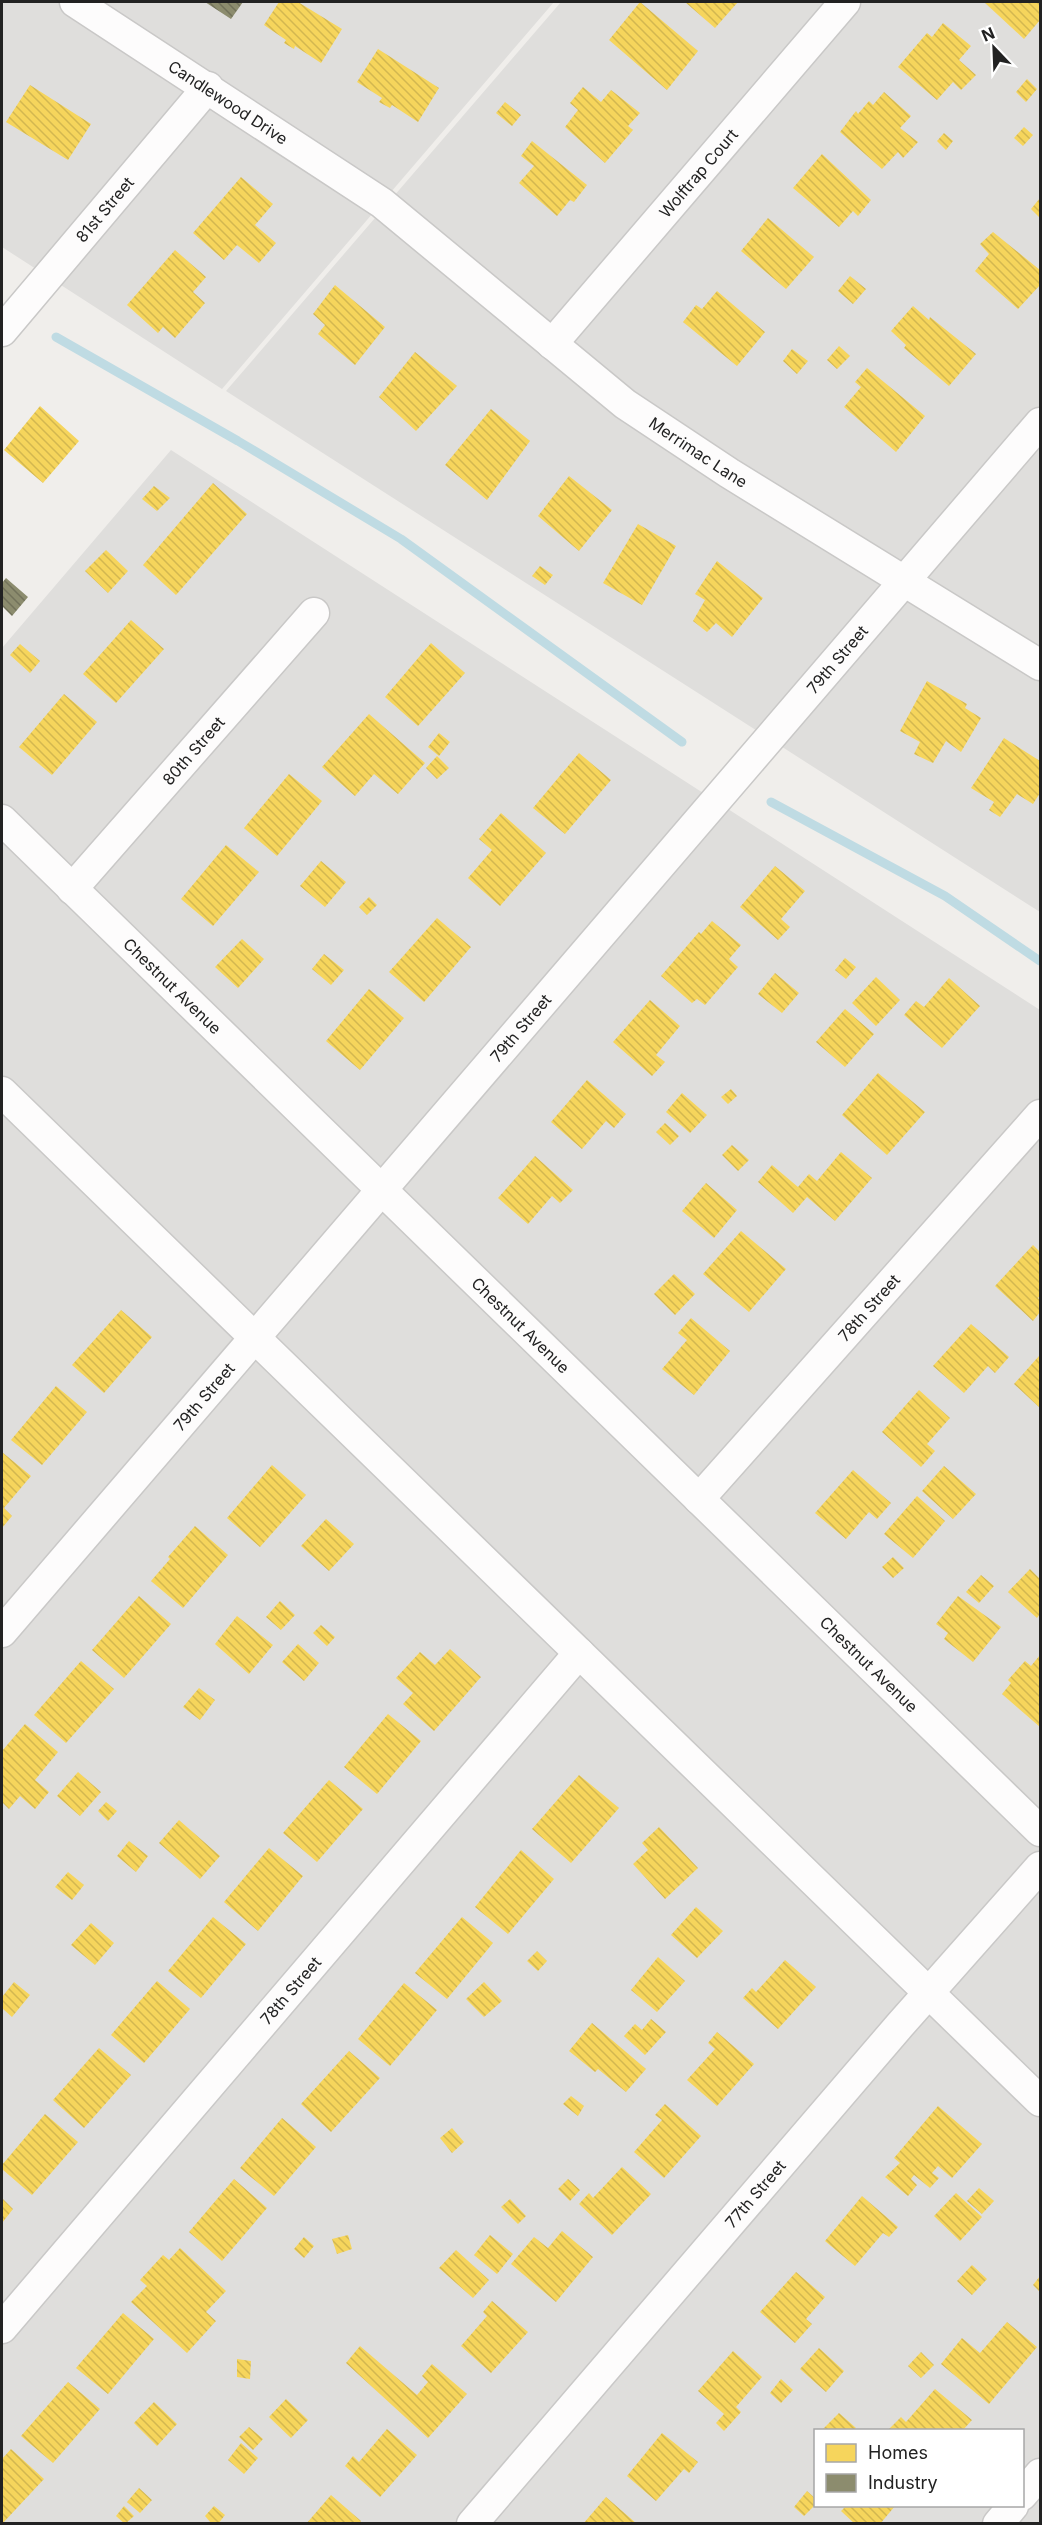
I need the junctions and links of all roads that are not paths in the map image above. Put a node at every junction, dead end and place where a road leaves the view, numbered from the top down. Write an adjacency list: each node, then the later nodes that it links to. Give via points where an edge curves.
1 (75, 2): 3 (street, Candlewood Drive)
2 (845, 2): 6 (street, Wolftrap Court)
3 (208, 87): 4 (street, Candlewood Drive); 5 (street, 81st Street)
4 (382, 203): 6 (street, Merrimac Lane)
5 (2, 332)
6 (552, 344): 8 (street, Merrimac Lane, via 625,404)
7 (1041, 423): 8 (street, 79th Street)
8 (905, 582): 10 (street, Merrimac Lane); 15 (street, 79th Street)
9 (314, 613): 12 (street, 80th Street)
10 (1041, 665)
11 (2, 820): 12 (street, Chestnut Avenue)
12 (72, 889): 15 (street, Chestnut Avenue)
13 (2, 1092): 16 (street)
14 (1041, 1115): 17 (street, 78th Street)
15 (381, 1190): 16 (street, 79th Street); 17 (street, Chestnut Avenue)
16 (255, 1337): 18 (street, 79th Street); 19 (street)
17 (699, 1499): 20 (street, Chestnut Avenue)
18 (2, 1632)
19 (579, 1653): 22 (street); 24 (street, 78th Street)
20 (1041, 1831)
21 (1041, 1867): 22 (street, 77th Street)
22 (929, 1993): 23 (street); 28 (street, 77th Street)
23 (1041, 2101)
24 (2, 2328)
25 (1041, 2474): 26 (street)
26 (1024, 2494)
27 (1011, 2507): 29 (street)
28 (472, 2523)
29 (998, 2523)

